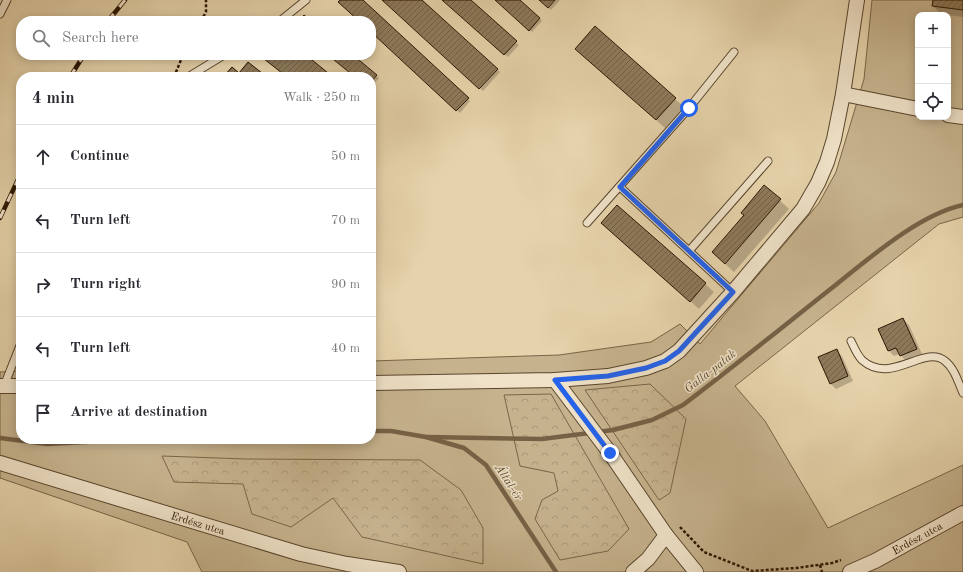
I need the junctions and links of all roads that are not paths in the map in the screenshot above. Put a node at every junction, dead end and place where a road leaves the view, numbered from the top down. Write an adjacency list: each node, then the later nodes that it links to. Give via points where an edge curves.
1 (7, 0): 4 (lane)
2 (306, 0): 5 (lane)
3 (857, 0): 9 (street)
4 (0, 14)
5 (286, 16)
6 (734, 52): 14 (lane)
7 (216, 60): 8 (lane)
8 (196, 72)
9 (844, 94): 10 (street); 17 (street, via 827,162 810,198)
10 (915, 108)
11 (951, 115): 12 (street)
12 (963, 117)
13 (768, 161): 16 (lane)
14 (620, 187): 15 (lane); 16 (lane)
15 (587, 223)
16 (689, 252): 17 (lane)
17 (733, 292): 20 (street, via 679,351 665,361 608,376)
18 (851, 341): 24 (lane, via 861,359 875,367 892,369 932,357 945,361 954,371)
19 (16, 354): 22 (lane)
20 (555, 380): 21 (street); 27 (street, via 610,453)
21 (376, 383)
22 (2, 386): 23 (street)
23 (16, 386)
24 (963, 393)
25 (0, 463): 28 (street, Erdész utca, via 294,552)
26 (963, 513): 31 (street, Erdész utca)
27 (666, 535): 29 (street, via 648,559); 30 (street)
28 (398, 572)
29 (633, 572)
30 (696, 572)
31 (850, 572)

